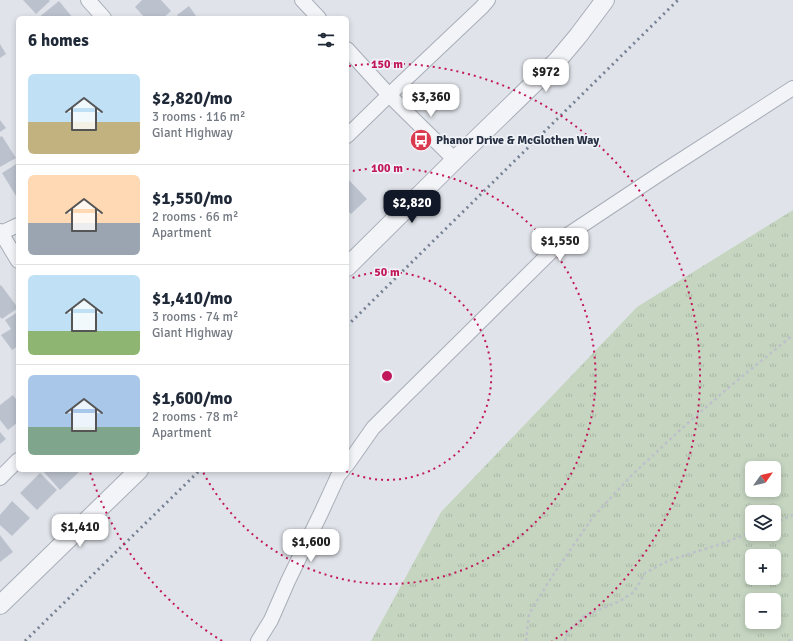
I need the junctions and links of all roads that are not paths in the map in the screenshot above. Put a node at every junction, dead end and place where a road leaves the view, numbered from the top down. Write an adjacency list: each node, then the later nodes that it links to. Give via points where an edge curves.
1 (88, 0): 5 (street)
2 (302, 0): 6 (street)
3 (488, 0): 9 (street)
4 (605, 0): 11 (street, via 557,61)
5 (102, 16)
6 (317, 16)
7 (349, 51): 9 (street)
8 (793, 88): 17 (street, via 569,234 374,428)
9 (389, 95): 10 (street); 11 (street)
10 (349, 134)
11 (456, 160): 15 (street)
12 (16, 226): 13 (street)
13 (1, 232): 14 (street)
14 (16, 257)
15 (349, 265)
16 (16, 462): 20 (street)
17 (349, 462)
18 (137, 472): 21 (street)
19 (341, 472): 22 (street, via 271,620)
20 (0, 478)
21 (0, 605)
22 (258, 641)

